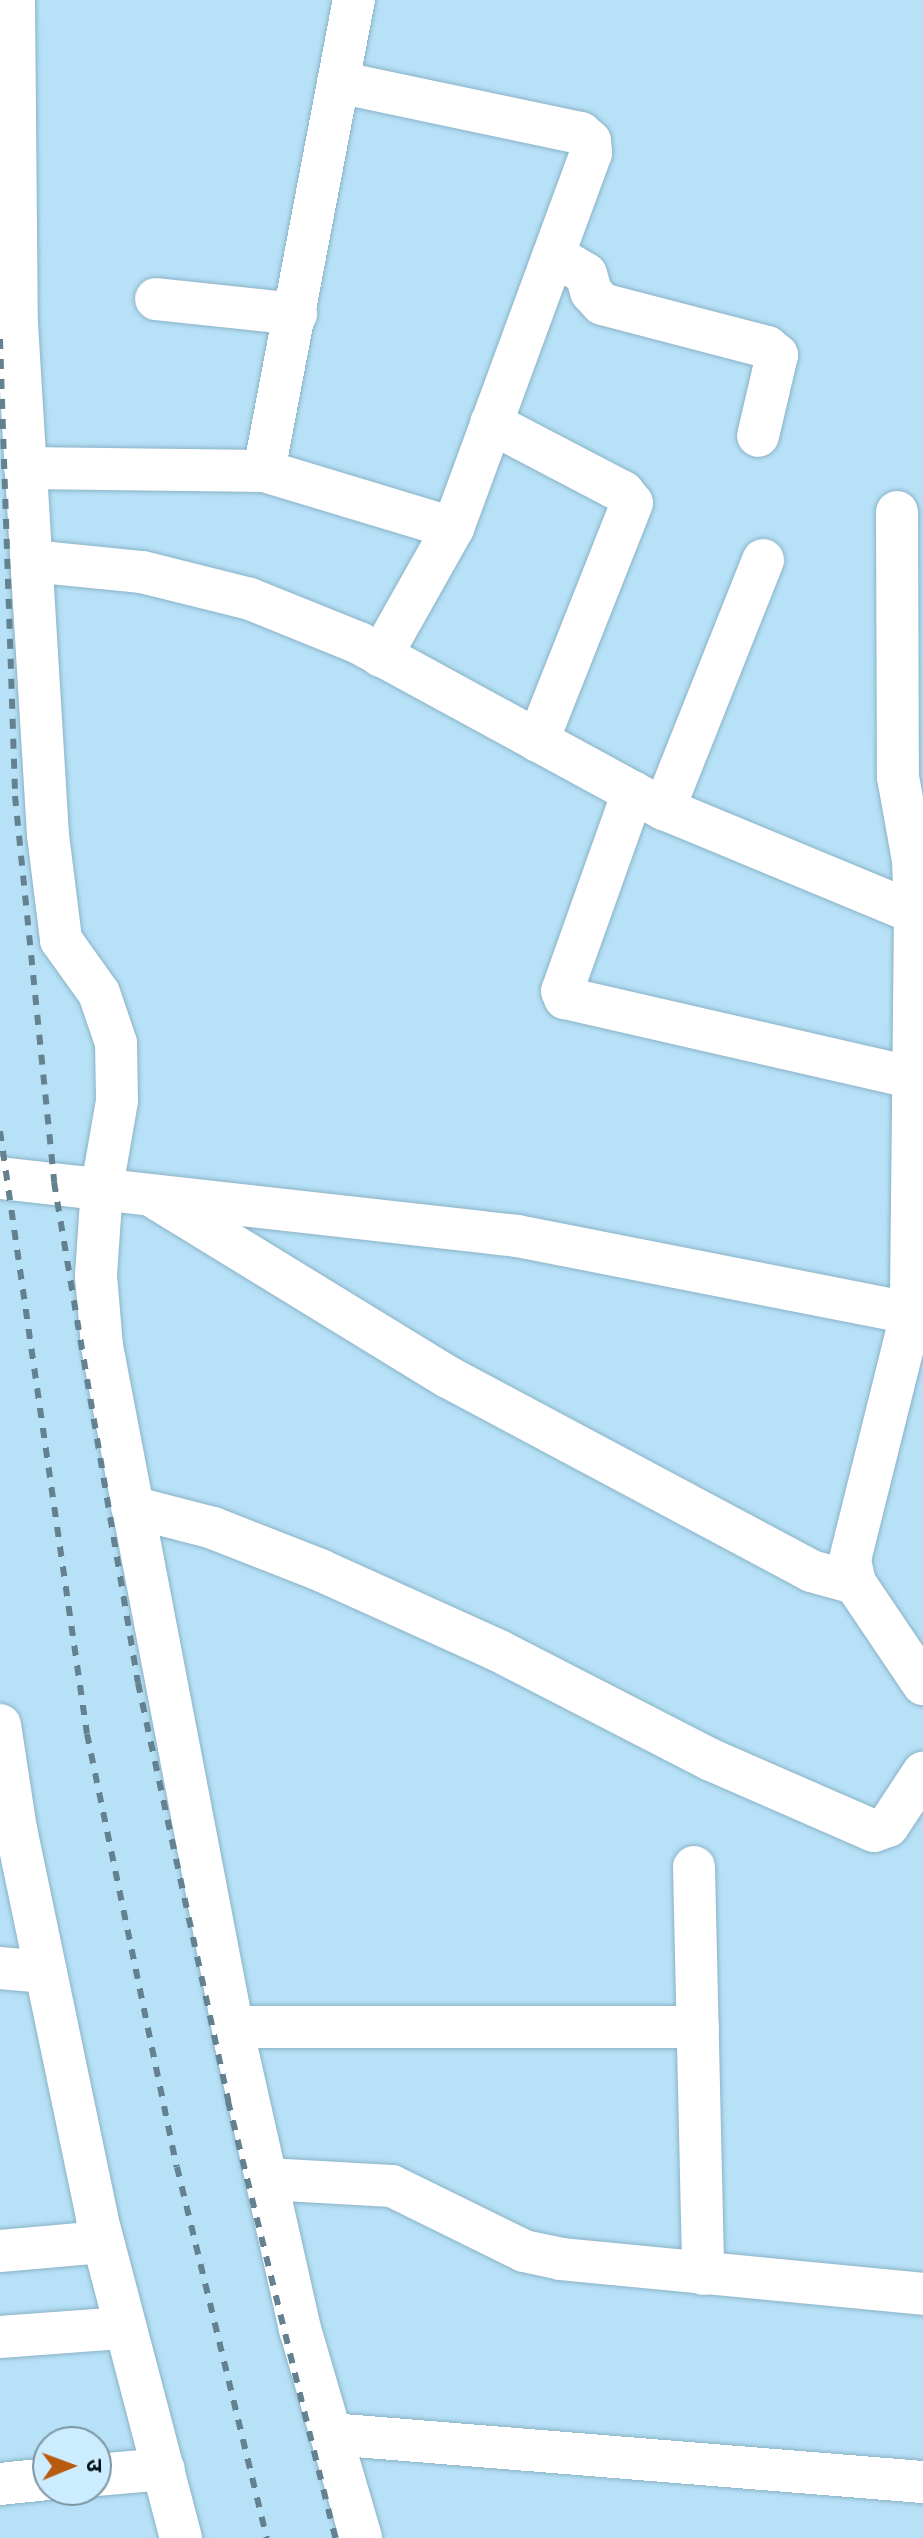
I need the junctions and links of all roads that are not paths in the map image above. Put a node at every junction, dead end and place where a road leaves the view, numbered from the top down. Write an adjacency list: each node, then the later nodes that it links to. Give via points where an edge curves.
1 (14, 0): 9 (street, via 17,324)
2 (354, 0): 3 (street)
3 (338, 82): 4 (street, via 581,133 590,141 591,153); 6 (street)
4 (554, 255): 7 (street); 8 (street, via 586,274 591,292 602,304 767,347 777,355)
5 (156, 299): 6 (street)
6 (296, 314): 10 (street)
7 (491, 423): 12 (street); 17 (street, via 623,492 632,503)
8 (758, 436)
9 (25, 468): 10 (street); 14 (street)
10 (264, 471): 12 (street)
11 (897, 512): 15 (street)
12 (453, 528): 16 (street)
13 (763, 560): 18 (street)
14 (31, 561): 16 (street, via 181,580 250,599); 23 (street, via 48,835 61,940 99,993 116,1043 117,1101)
15 (911, 623): 19 (street, via 898,777 913,860)
16 (381, 656): 17 (street)
17 (538, 741): 18 (street)
18 (648, 801): 19 (street); 21 (street, via 562,991 565,998)
19 (915, 913): 20 (street)
20 (918, 1022): 21 (street)
21 (913, 1078): 25 (street)
22 (0, 1178): 23 (street)
23 (102, 1187): 24 (street); 26 (street, via 96,1276 102,1346)
24 (147, 1192): 25 (street, via 517,1236); 27 (street, via 448,1377 811,1571)
25 (917, 1316): 27 (street, via 850,1560)
26 (132, 1507): 30 (street, via 200,1524 320,1570 499,1651 709,1759 874,1831 888,1826); 34 (street)
27 (855, 1583): 28 (street)
28 (923, 1684)
29 (0, 1725): 33 (street)
30 (923, 1773)
31 (694, 1867): 35 (street)
32 (0, 1968): 33 (street)
33 (46, 1972): 37 (street)
34 (233, 2027): 35 (street); 36 (street)
35 (698, 2027): 39 (street)
36 (267, 2179): 39 (street, via 392,2186 524,2251); 43 (street, via 300,2329)
37 (103, 2242): 38 (street); 41 (street)
38 (0, 2251)
39 (703, 2274): 40 (street)
40 (923, 2294)
41 (124, 2328): 42 (street); 44 (street)
42 (0, 2337)
43 (331, 2434): 47 (street); 50 (street)
44 (164, 2469): 45 (street); 49 (street)
45 (112, 2474)
46 (32, 2481): 48 (street)
47 (923, 2482)
48 (0, 2484)
49 (181, 2538)
50 (361, 2538)

